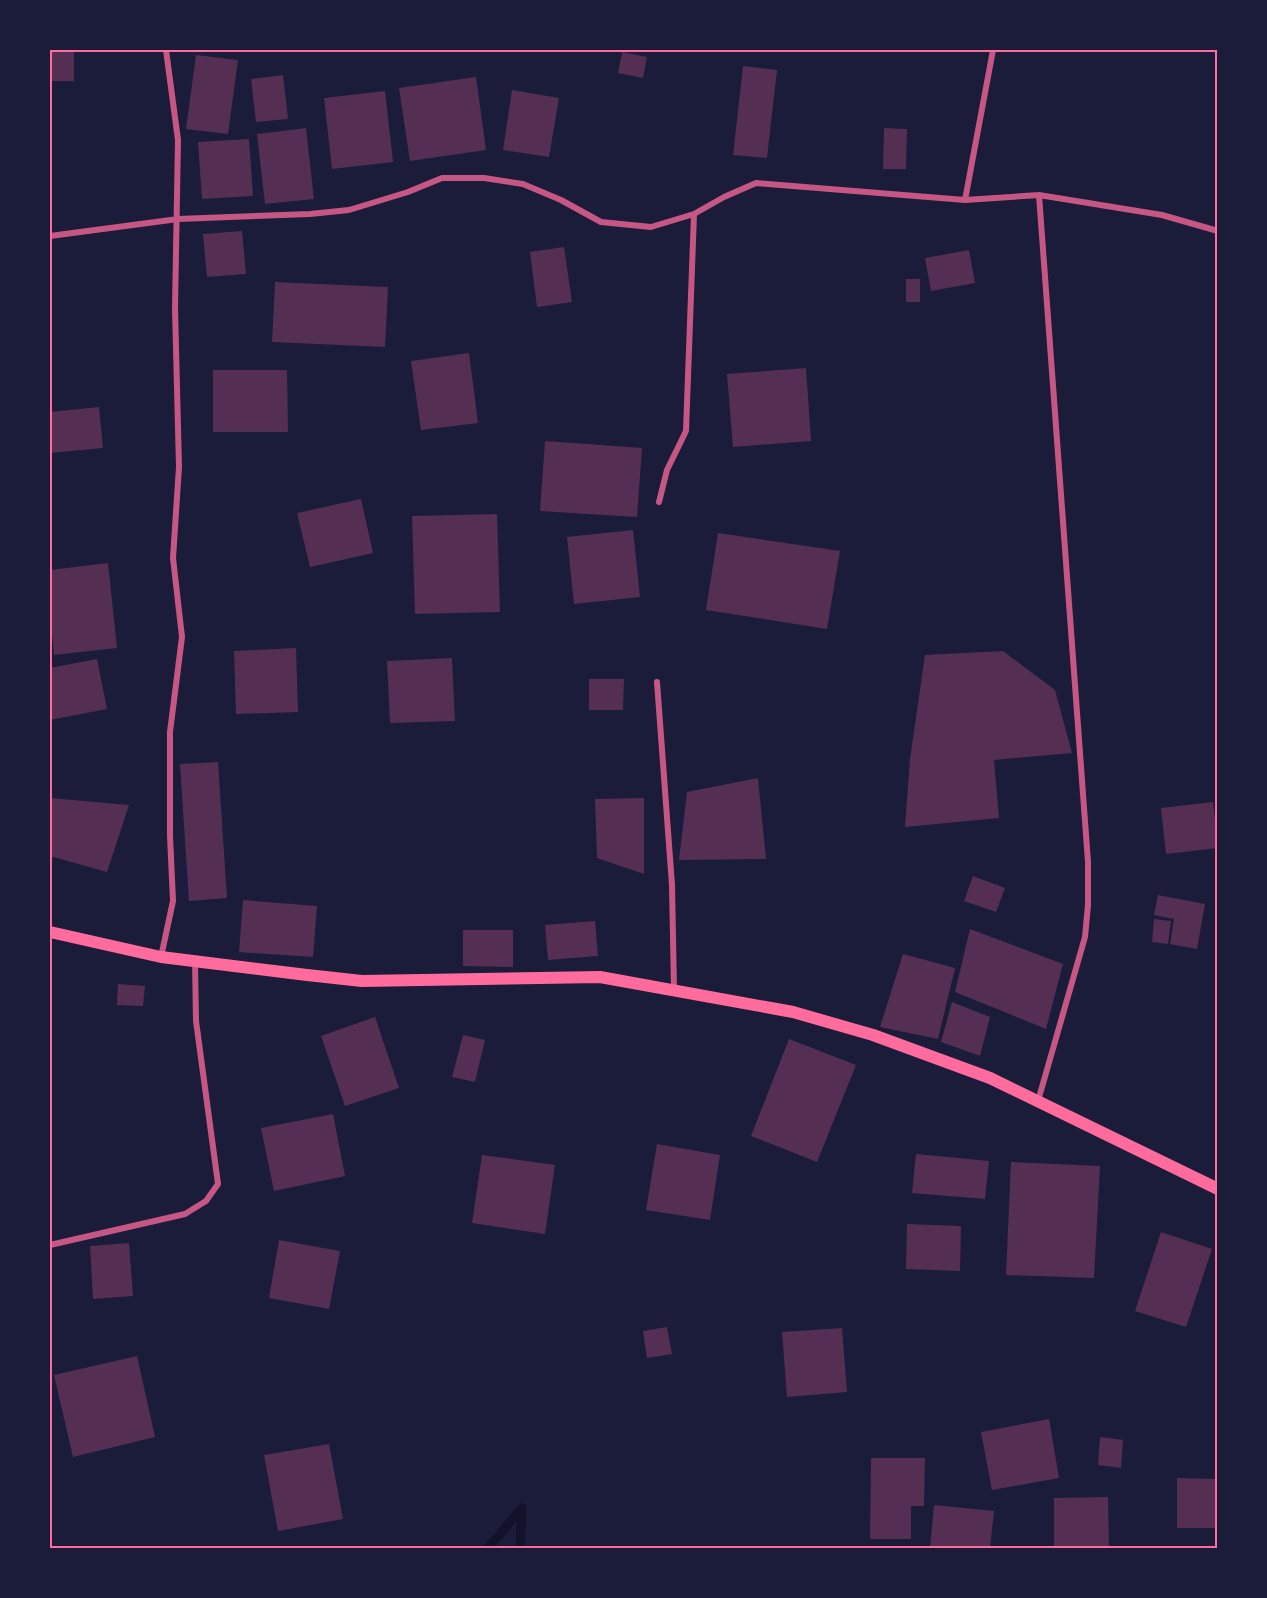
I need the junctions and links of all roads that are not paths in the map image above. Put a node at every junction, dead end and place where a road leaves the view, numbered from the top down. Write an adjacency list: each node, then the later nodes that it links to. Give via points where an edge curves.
1 (166, 50): 6 (street, via 178,140)
2 (993, 50): 4 (street)
3 (1039, 195): 4 (street); 7 (street, via 1162,215); 15 (street, via 1088,905 1086,937)
4 (964, 200): 5 (street, via 756,183)
5 (694, 214): 6 (street, via 651,227 601,222 523,184 484,178 442,178 349,210); 9 (street, via 686,430 667,470)
6 (178, 219): 8 (street); 12 (street, via 175,308 179,467 173,558 182,637 171,732 173,901)
7 (1218, 231)
8 (50, 236)
9 (659, 502)
10 (657, 682): 14 (street, via 672,885)
11 (50, 932): 12 (main road)
12 (161, 957): 13 (main road)
13 (195, 962): 14 (main road, via 362,981 600,977); 17 (street, via 196,1021 218,1184 206,1201 185,1214)
14 (674, 990): 15 (main road, via 793,1012 873,1035 990,1078)
15 (1038, 1101): 16 (main road)
16 (1218, 1189)
17 (50, 1245)

